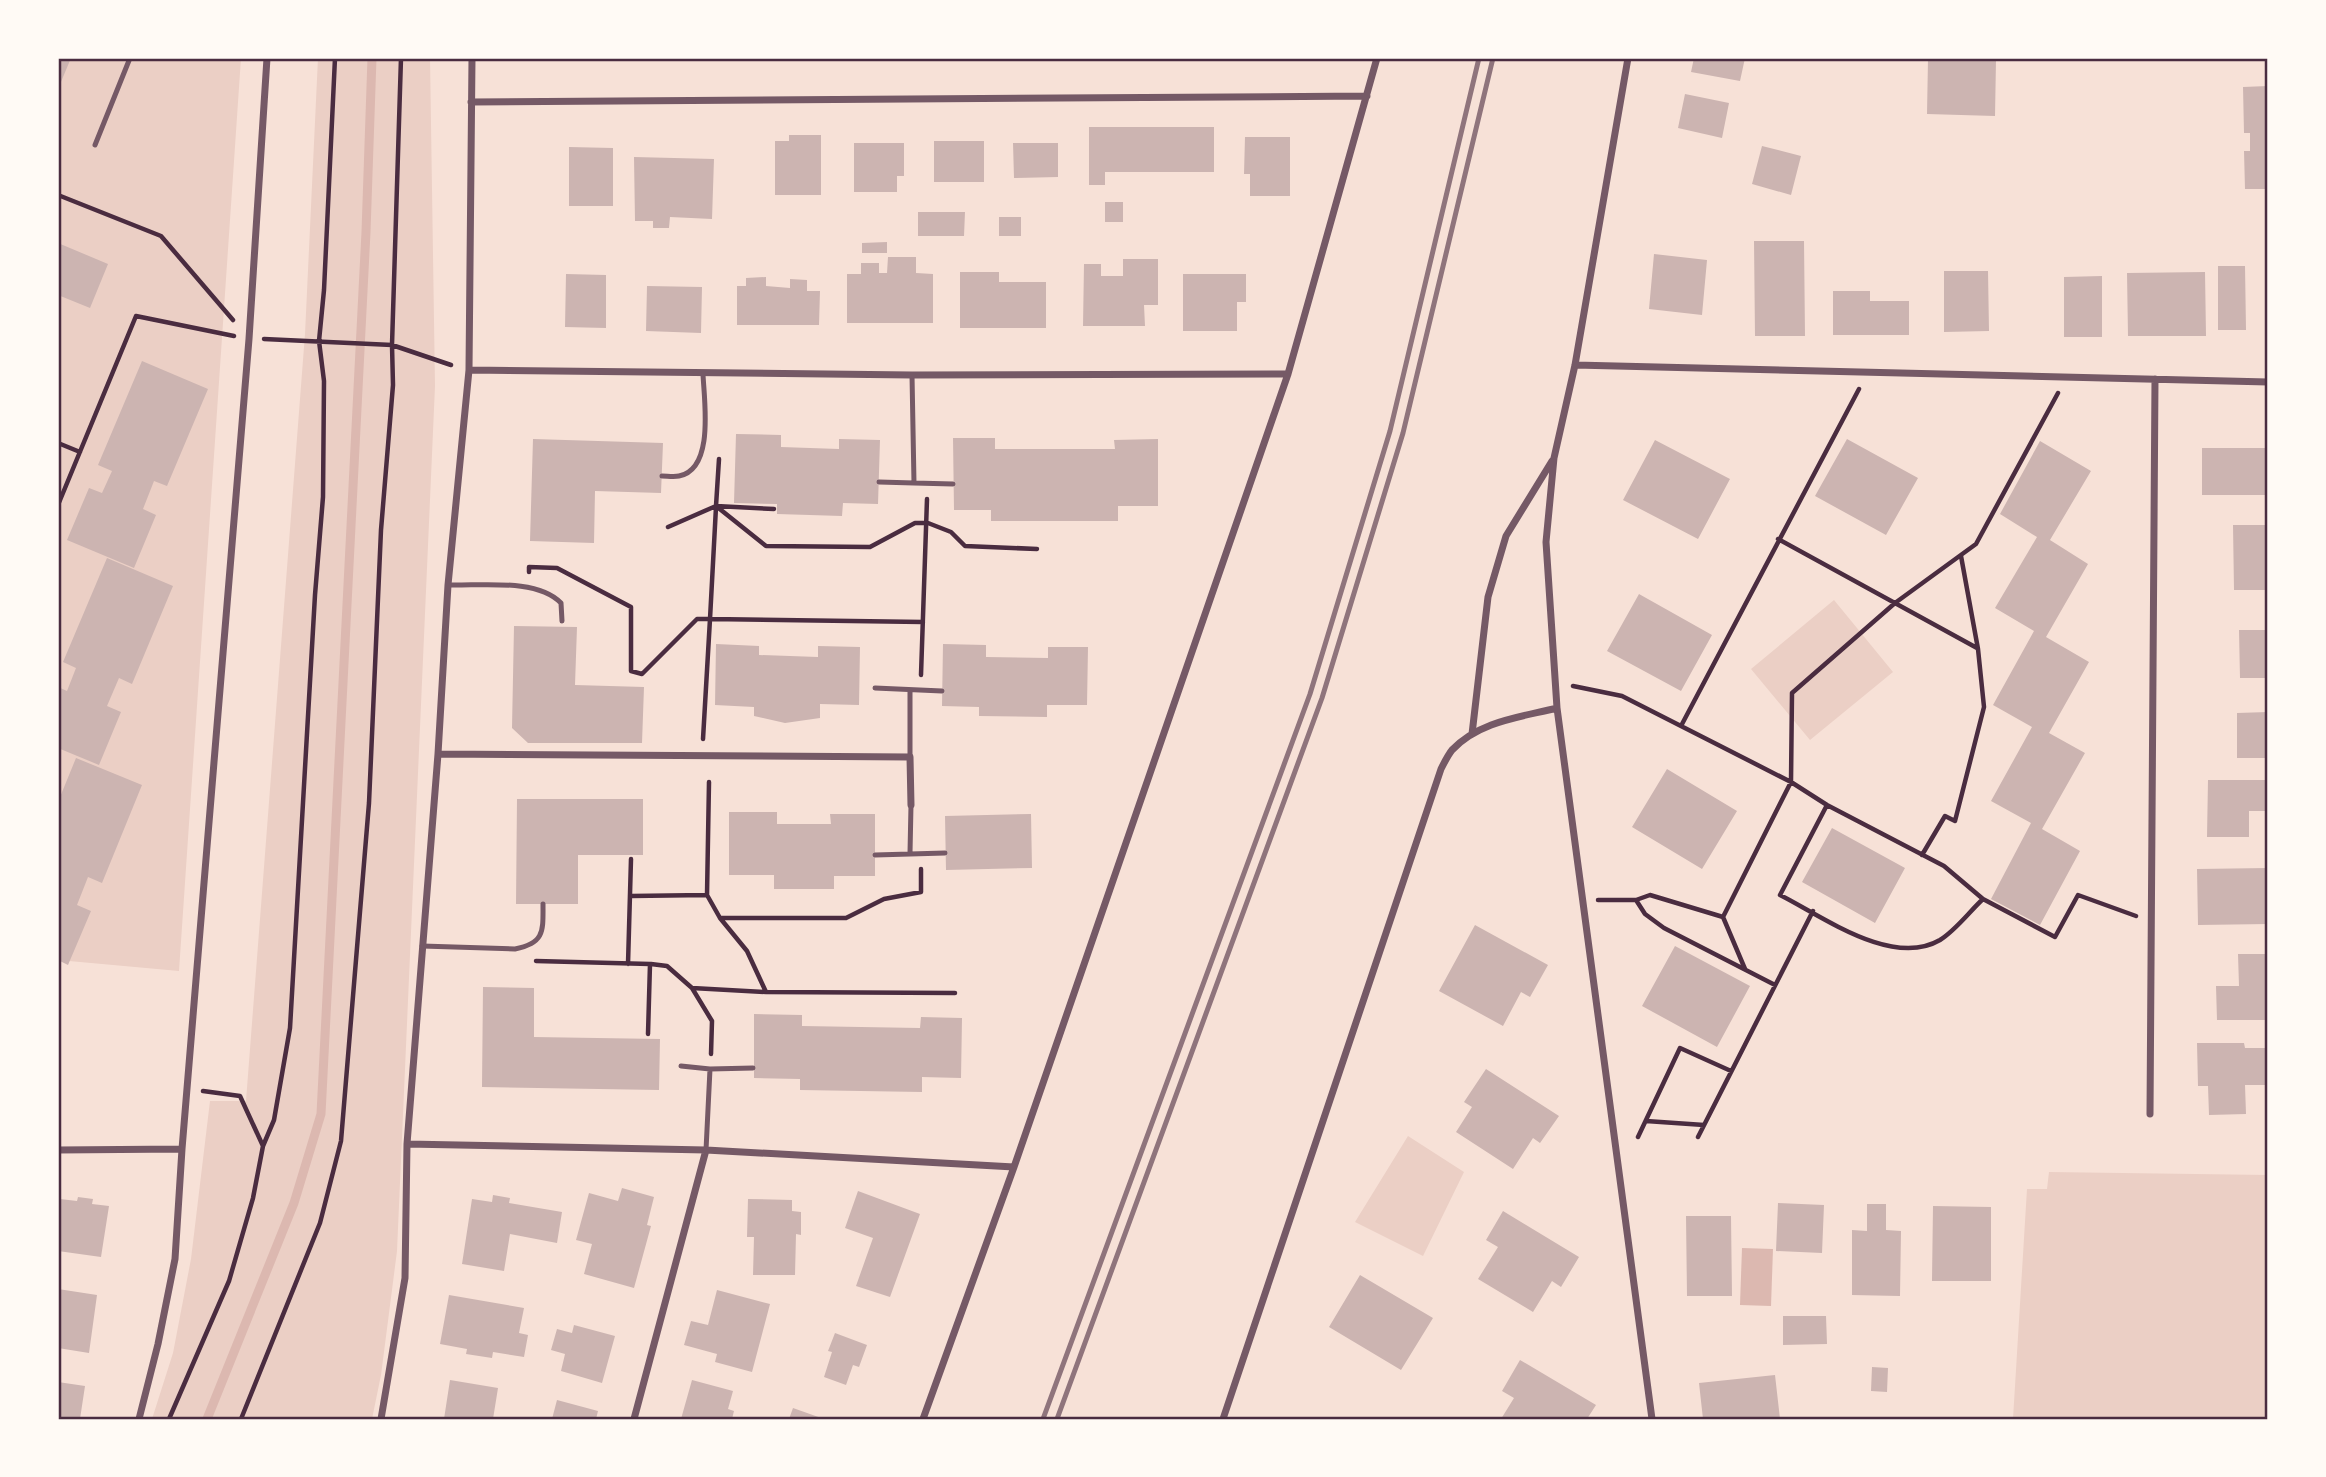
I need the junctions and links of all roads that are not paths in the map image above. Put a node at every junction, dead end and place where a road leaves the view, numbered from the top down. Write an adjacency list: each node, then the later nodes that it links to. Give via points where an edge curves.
1 (130, 58): 8 (lane)
2 (267, 58): 41 (street, via 249,339)
3 (471, 58): 7 (street)
4 (1377, 58): 6 (street)
5 (1629, 58): 9 (street)
6 (1367, 96): 7 (street); 11 (street)
7 (471, 102): 10 (street)
8 (95, 145)
9 (1575, 365): 14 (street); 16 (street)
10 (469, 370): 12 (street); 21 (street)
11 (1288, 373): 13 (street); 44 (street)
12 (703, 374): 13 (street); 17 (lane, via 701,456 681,476)
13 (912, 375): 19 (lane)
14 (2155, 379): 15 (street); 39 (street)
15 (2268, 382)
16 (1554, 458): 26 (street, via 1546,542); 27 (street, via 1506,536 1488,597)
17 (662, 476)
18 (879, 482): 19 (lane)
19 (914, 483): 20 (lane)
20 (953, 484)
21 (448, 585): 22 (lane, via 527,586 553,594 561,603); 28 (street)
22 (562, 621)
23 (875, 688): 24 (lane)
24 (911, 690): 25 (lane); 29 (lane)
25 (942, 691)
26 (1557, 708): 27 (street, via 1494,723); 50 (street)
27 (1472, 734): 49 (street, via 1451,751 1441,769)
28 (438, 754): 29 (street); 35 (street)
29 (910, 757): 30 (street)
30 (911, 805): 31 (lane)
31 (910, 853): 32 (lane); 33 (lane)
32 (945, 853)
33 (875, 855)
34 (543, 904): 35 (lane, via 543,928 529,946)
35 (422, 946): 40 (street)
36 (681, 1066): 38 (lane)
37 (753, 1068): 38 (lane)
38 (710, 1069): 43 (lane)
39 (2150, 1114)
40 (407, 1144): 43 (street); 46 (street, via 405,1278)
41 (181, 1149): 42 (street); 45 (street, via 175,1259)
42 (58, 1150)
43 (706, 1150): 44 (street); 47 (street)
44 (1014, 1167): 48 (street)
45 (139, 1419)
46 (381, 1419)
47 (634, 1419)
48 (923, 1419)
49 (1223, 1419)
50 (1652, 1419)

